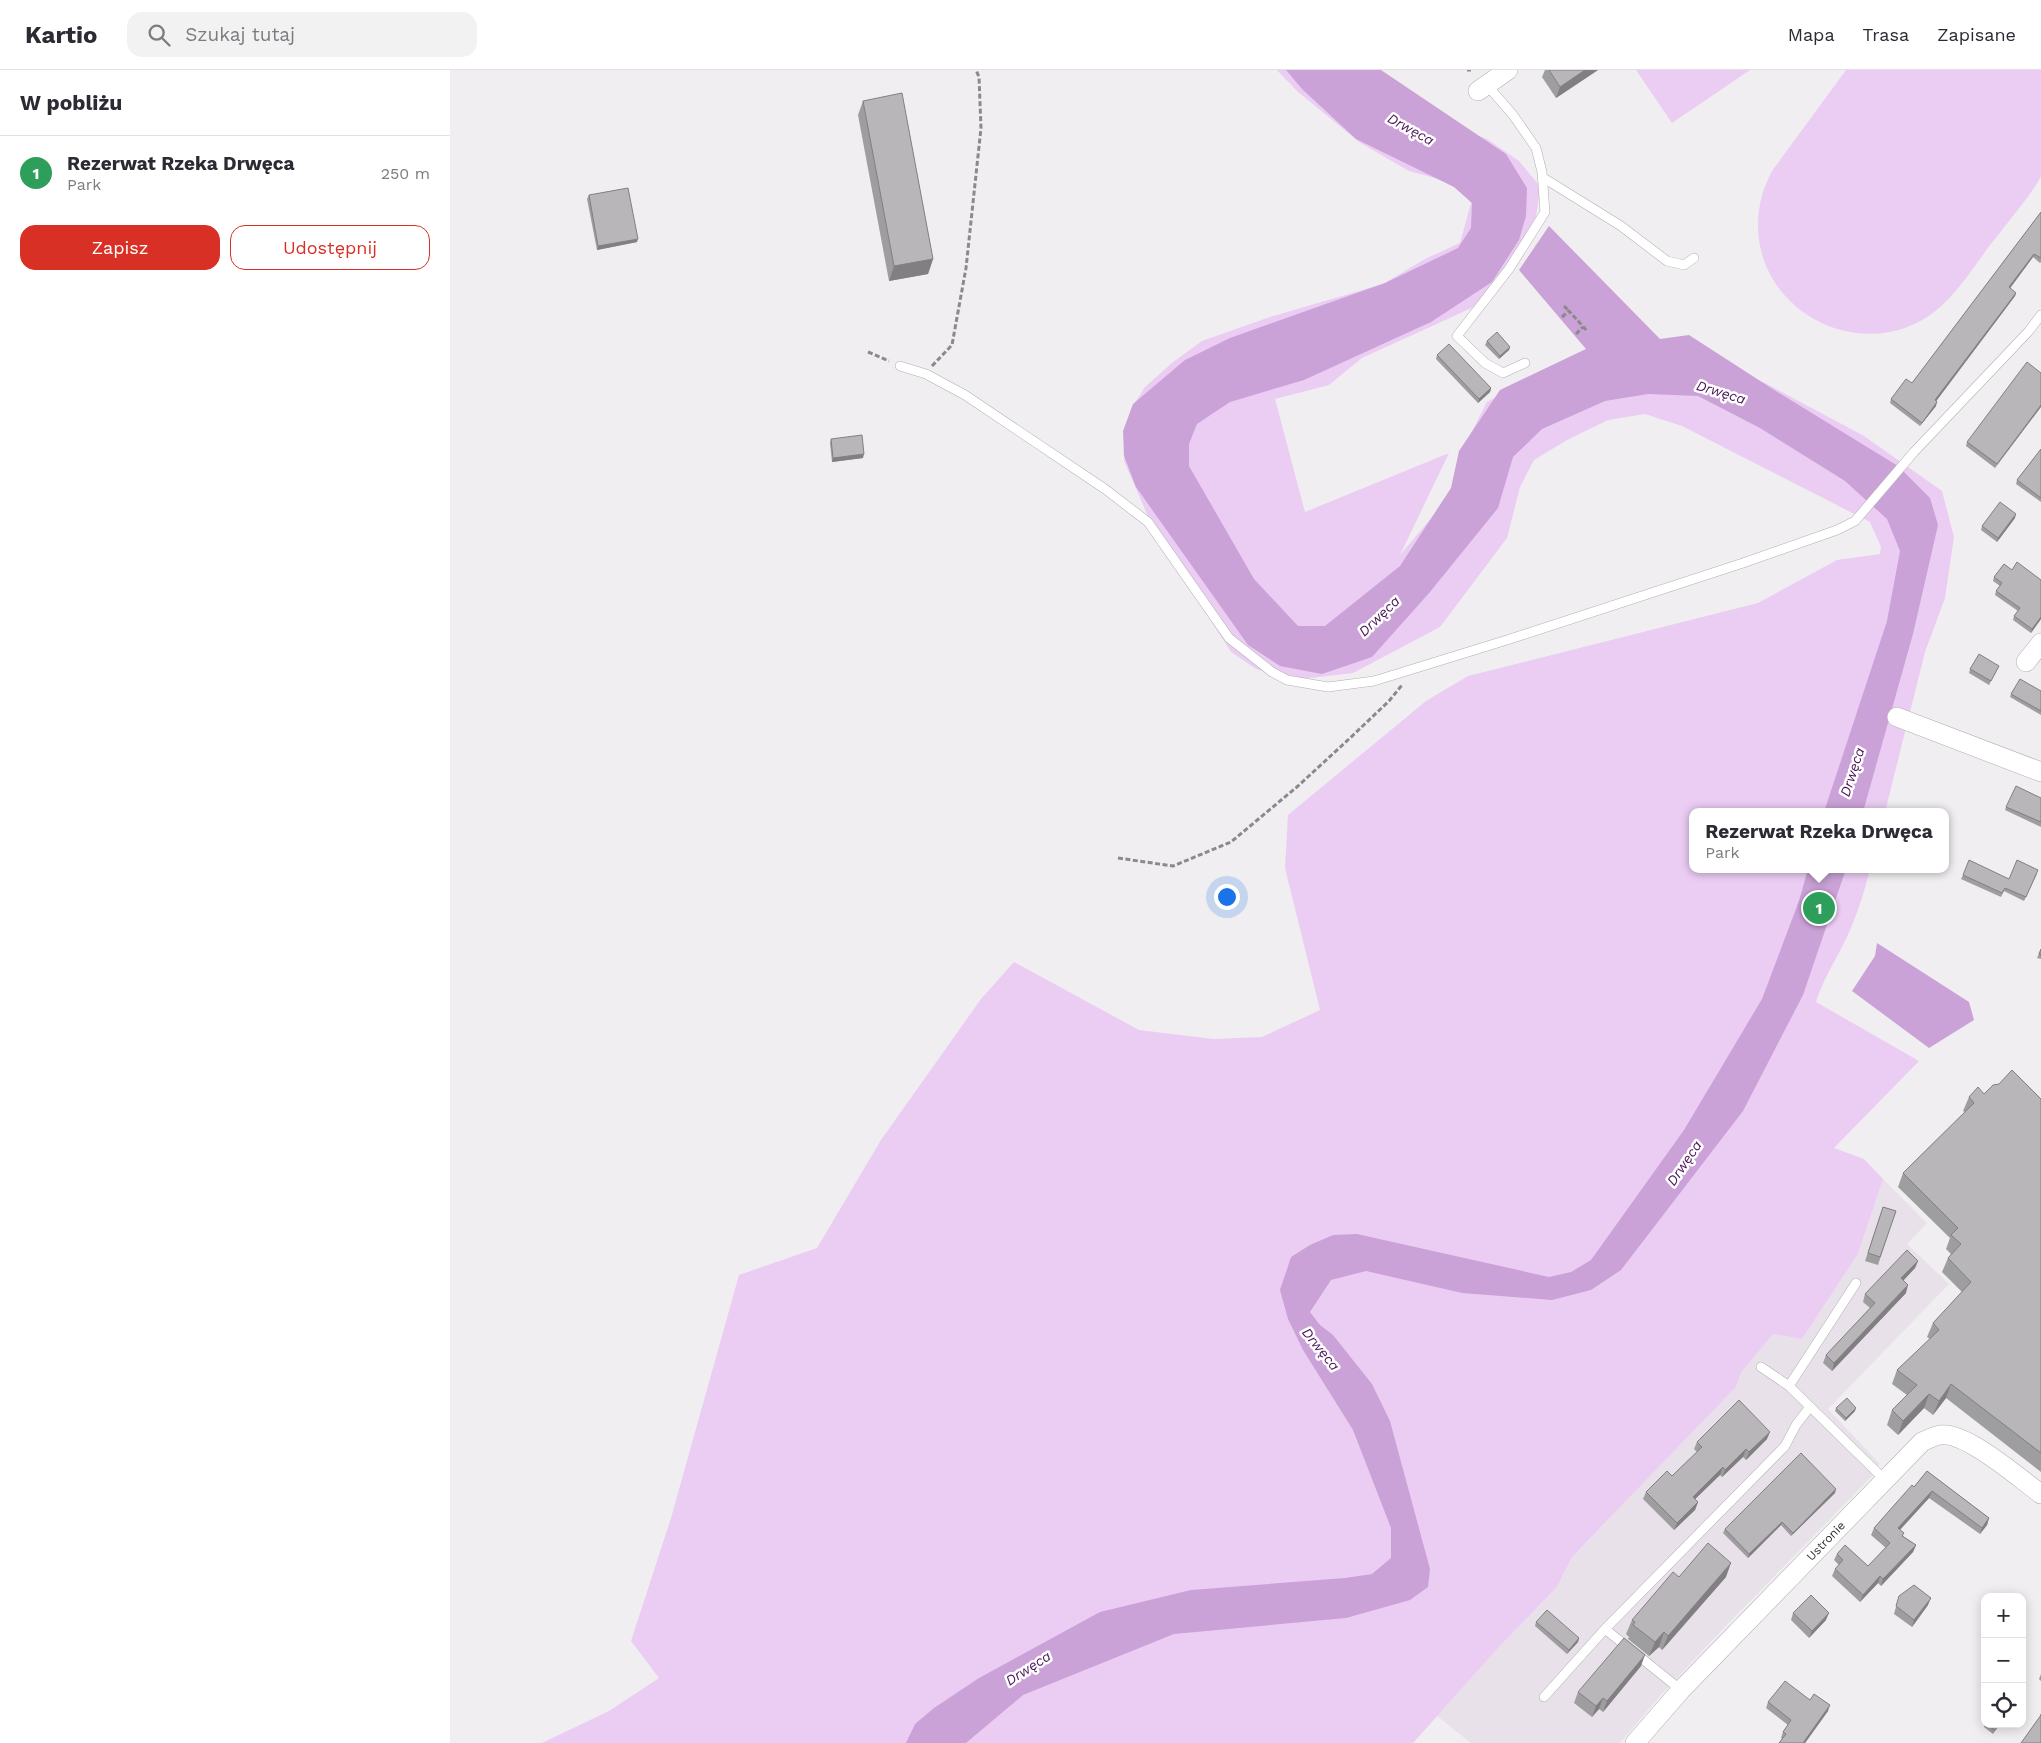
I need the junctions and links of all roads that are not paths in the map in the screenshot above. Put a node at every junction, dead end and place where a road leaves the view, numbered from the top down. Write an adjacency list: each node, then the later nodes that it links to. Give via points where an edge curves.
1 (1508, 70): 2 (street)
2 (1483, 88): 3 (lane, via 1514,115 1536,148)
3 (1542, 177): 4 (lane, via 1621,226 1667,261 1684,265); 6 (lane, via 1545,212 1509,269 1456,336 1485,363 1503,374)
4 (1694, 258)
5 (2041, 316): 7 (lane, via 1914,452 1855,521 1743,563 1374,681 1328,686 1287,680 1228,638 1148,522 1105,489 965,395 926,374)
6 (1525, 363)
7 (900, 366)
8 (2041, 643): 9 (street)
9 (2026, 662)
10 (1897, 717): 11 (street)
11 (2041, 772)
12 (1856, 1283): 14 (lane)
13 (1761, 1367): 14 (lane)
14 (1788, 1386): 15 (lane)
15 (1810, 1408): 16 (lane); 18 (lane, via 1785,1446)
16 (1885, 1480): 17 (street, Ustronie, via 1922,1442 1941,1434 1956,1436 1986,1452); 19 (street, Ustronie)
17 (2041, 1494)
18 (1605, 1629): 19 (lane); 20 (lane)
19 (1681, 1690): 21 (street, Ustronie)
20 (1544, 1697)
21 (1635, 1743)

